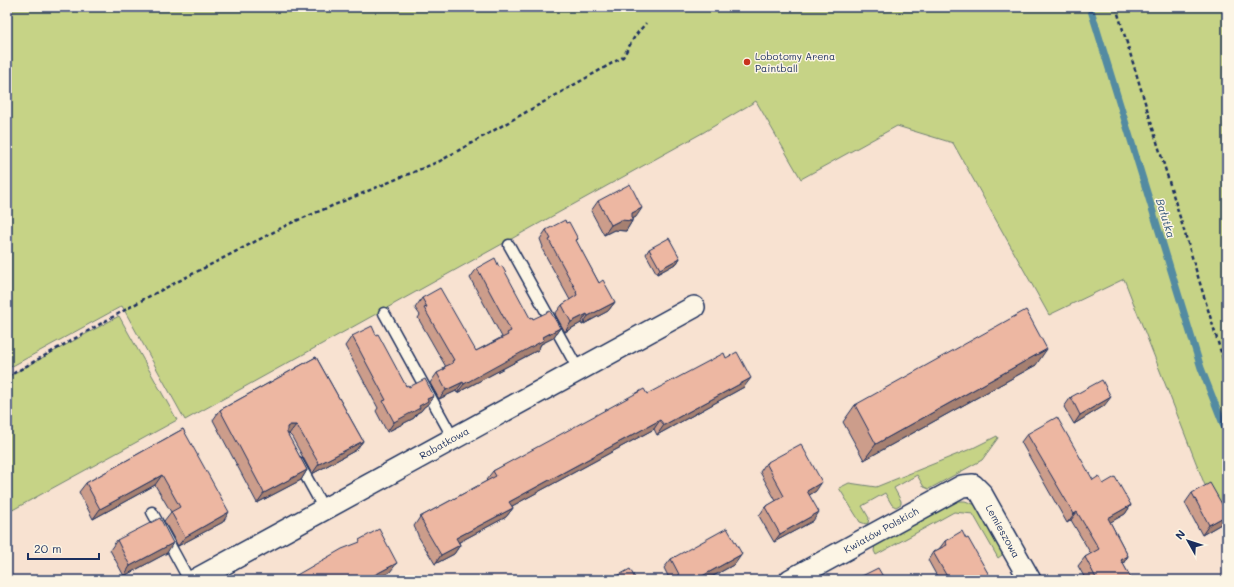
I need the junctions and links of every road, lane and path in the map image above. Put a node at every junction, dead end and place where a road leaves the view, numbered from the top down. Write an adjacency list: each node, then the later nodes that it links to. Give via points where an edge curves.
1 (1116, 7): 7 (path)
2 (646, 23): 8 (path, via 623,57 440,161 291,223 146,298)
3 (510, 245): 6 (lane)
4 (694, 307): 6 (street, Rabatkowa)
5 (384, 313): 9 (lane)
6 (578, 370): 9 (street, Rabatkowa)
7 (1227, 372)
8 (7, 377)
9 (453, 438): 12 (street, Rabatkowa)
10 (293, 454): 12 (lane)
11 (973, 485): 16 (street, Kwiatów Polskich, via 962,486); 17 (street, Lemieszowa, via 981,492)
12 (324, 509): 15 (street, Rabatkowa)
13 (152, 512): 14 (lane)
14 (189, 580)
15 (195, 580)
16 (790, 580)
17 (1030, 580)

